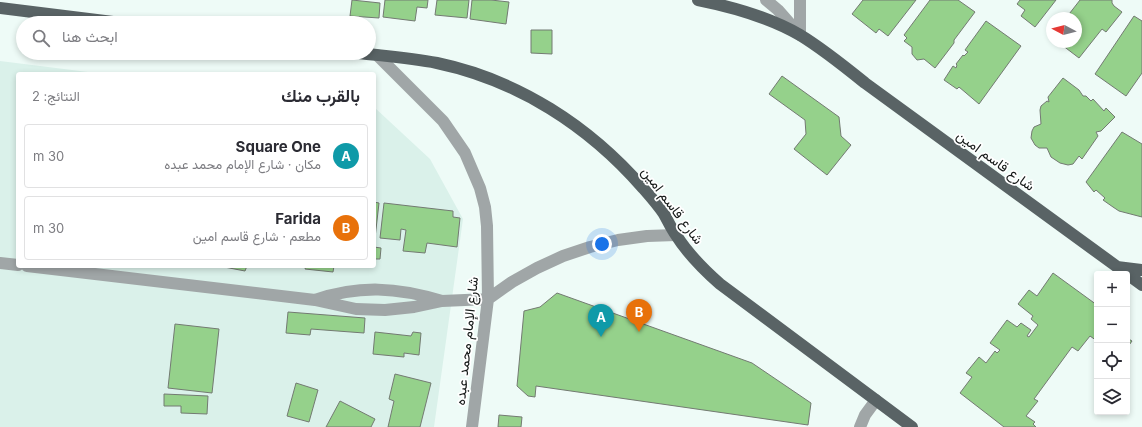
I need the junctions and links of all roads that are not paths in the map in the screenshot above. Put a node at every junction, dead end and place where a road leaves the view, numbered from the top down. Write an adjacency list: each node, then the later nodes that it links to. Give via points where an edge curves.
1 (698, 0): 6 (main road, شارع قاسم امين, via 771,21)
2 (766, 0): 6 (street)
3 (800, 0): 6 (street)
4 (0, 8): 5 (main road)
5 (65, 16)
6 (800, 35): 13 (main road, شارع قاسم امين)
7 (377, 55): 8 (main road, شارع قاسم امين, via 408,58 468,71 525,94 552,109 602,145 624,166 664,214); 18 (street, شارع الإمام محمد عبده, via 443,121 462,147 473,170 485,207)
8 (676, 235): 18 (street, via 618,240 563,256 512,282); 22 (main road, شارع قاسم امين, via 720,284)
9 (0, 263): 10 (street)
10 (16, 265)
11 (44, 268): 19 (street)
12 (1142, 270): 14 (main road)
13 (1123, 271)
14 (1130, 271)
15 (1130, 276): 16 (main road, شارع قاسم امين)
16 (1142, 285)
17 (386, 289): 19 (street, via 342,292); 20 (street); 21 (street)
18 (488, 299): 20 (street); 23 (street, شارع الإمام محمد عبده)
19 (315, 300): 21 (street, via 356,309)
20 (442, 301): 21 (street)
21 (385, 310)
22 (876, 400): 24 (street); 25 (main road, شارع قاسم امين)
23 (472, 427)
24 (860, 427)
25 (912, 427)

